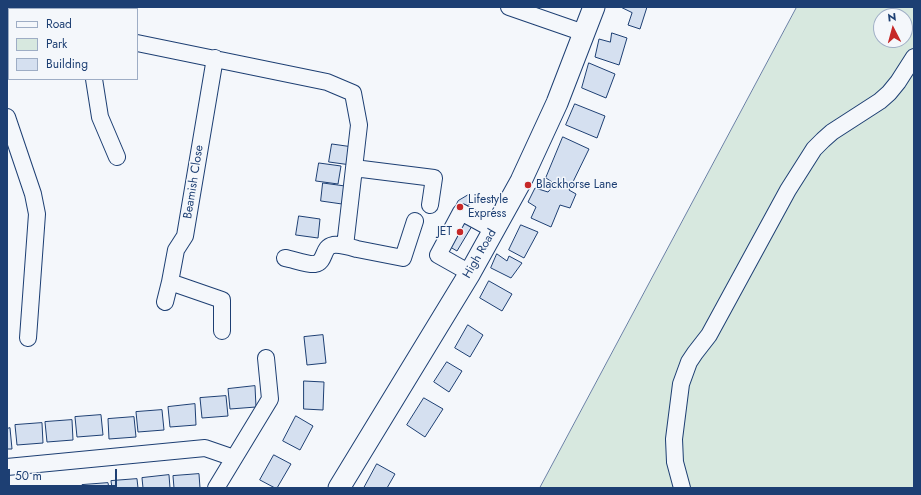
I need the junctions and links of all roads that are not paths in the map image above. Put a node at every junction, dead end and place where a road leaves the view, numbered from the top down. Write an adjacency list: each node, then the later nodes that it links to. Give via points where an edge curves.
1 (509, 7): 3 (street)
2 (594, 7): 3 (main road, High Road)
3 (584, 33): 13 (main road, High Road, via 554,110 521,181)
4 (138, 44): 6 (street)
5 (914, 57): 26 (street, via 889,93 832,132 814,149 788,190 709,335 689,362 681,384 674,440 675,462)
6 (215, 58): 10 (street, via 327,82 353,93 359,125); 17 (street, Beamish Close, via 185,236 176,250)
7 (94, 80): 9 (street, via 100,117)
8 (7, 117): 20 (street, via 34,194 37,214)
9 (117, 157)
10 (354, 168): 11 (street, via 434,178); 14 (street)
11 (430, 205)
12 (415, 221): 14 (street, via 403,258)
13 (494, 230): 16 (main road, High Road); 16 (street, via 461,212 438,255)
14 (345, 246): 15 (street, via 328,247 322,260 315,264)
15 (284, 258)
16 (470, 273): 25 (main road, High Road)
17 (170, 282): 18 (street, Beamish Close); 19 (street, via 222,300)
18 (166, 302)
19 (222, 331)
20 (28, 338)
21 (266, 358): 22 (street, via 270,399)
22 (234, 458): 23 (street, via 205,448); 24 (street)
23 (7, 467)
24 (216, 488)
25 (339, 488)
26 (682, 488)

